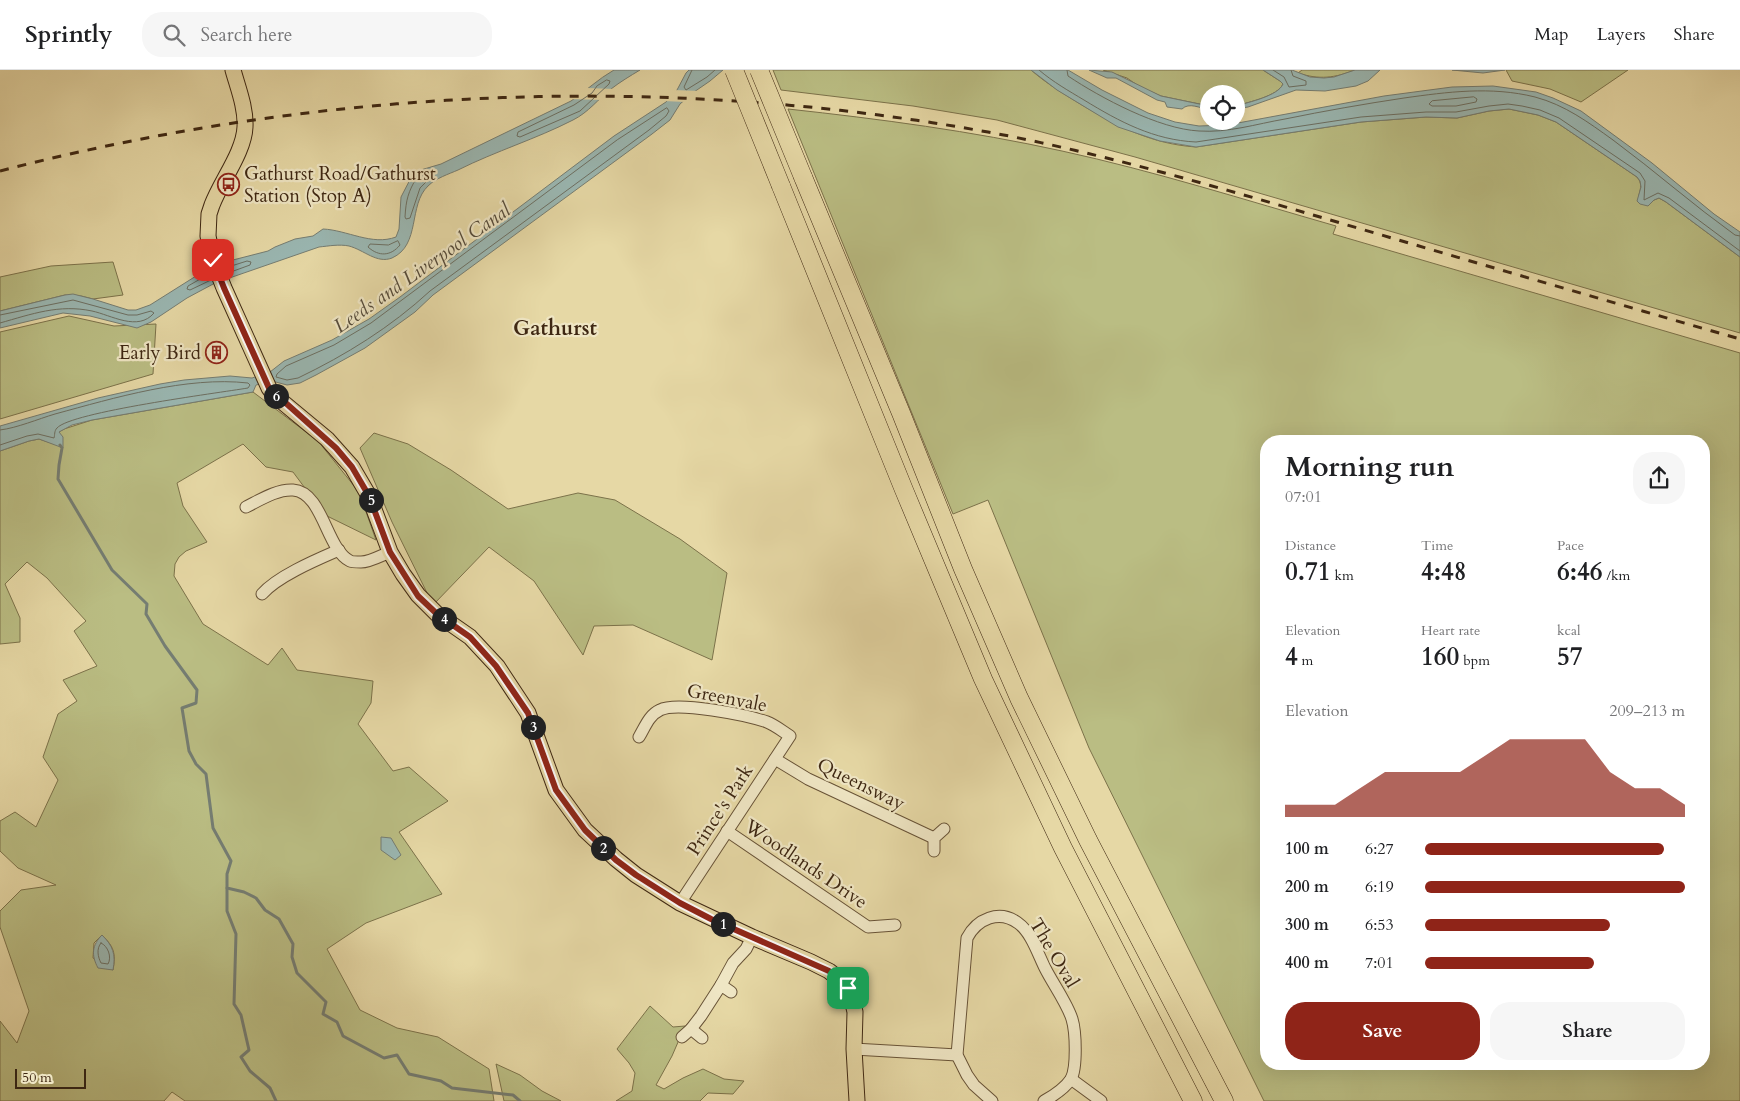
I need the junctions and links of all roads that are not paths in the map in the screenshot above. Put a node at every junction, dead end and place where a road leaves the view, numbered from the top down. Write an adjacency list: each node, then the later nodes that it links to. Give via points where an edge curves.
1 (233, 70): 6 (main road, via 245,125 239,148 209,214 208,236 213,260 263,377 274,395 332,443 352,467 369,496)
2 (734, 70): 30 (highway, bridge, via 983,679 1063,848)
3 (759, 70): 31 (highway, bridge, via 1019,698 1088,840)
4 (246, 507): 5 (street, via 280,491 303,493 311,500)
5 (339, 550): 6 (street, via 350,560 364,562); 7 (street, via 282,579)
6 (390, 552): 15 (main road, via 418,596 477,644 523,704 551,780 585,830 616,860)
7 (262, 594)
8 (790, 736): 9 (street, Greenvale, via 768,722 680,706 660,710 653,715); 10 (street, Prince's Park)
9 (640, 737)
10 (775, 759): 12 (street, Prince's Park); 13 (street, Queensway, via 808,779)
11 (944, 829): 13 (street)
12 (727, 832): 15 (street, Prince's Park); 16 (street, Woodlands Drive, via 868,927)
13 (934, 838): 14 (street)
14 (934, 851)
15 (680, 903): 17 (main road)
16 (895, 924)
17 (752, 937): 18 (street); 23 (main road, via 823,968 843,982 854,1003)
18 (720, 985): 19 (street); 20 (street)
19 (731, 992)
20 (691, 1029): 21 (street); 22 (street)
21 (682, 1037)
22 (702, 1038)
23 (854, 1050): 24 (street); 26 (main road)
24 (957, 1055): 25 (street, The Oval, via 967,938 984,920 996,916 1007,918 1025,930 1072,1018 1076,1044); 27 (street, via 974,1085)
25 (1071, 1079): 28 (street); 29 (street)
26 (857, 1101)
27 (992, 1101)
28 (1044, 1101)
29 (1100, 1101)
30 (1193, 1101)
31 (1224, 1101)

